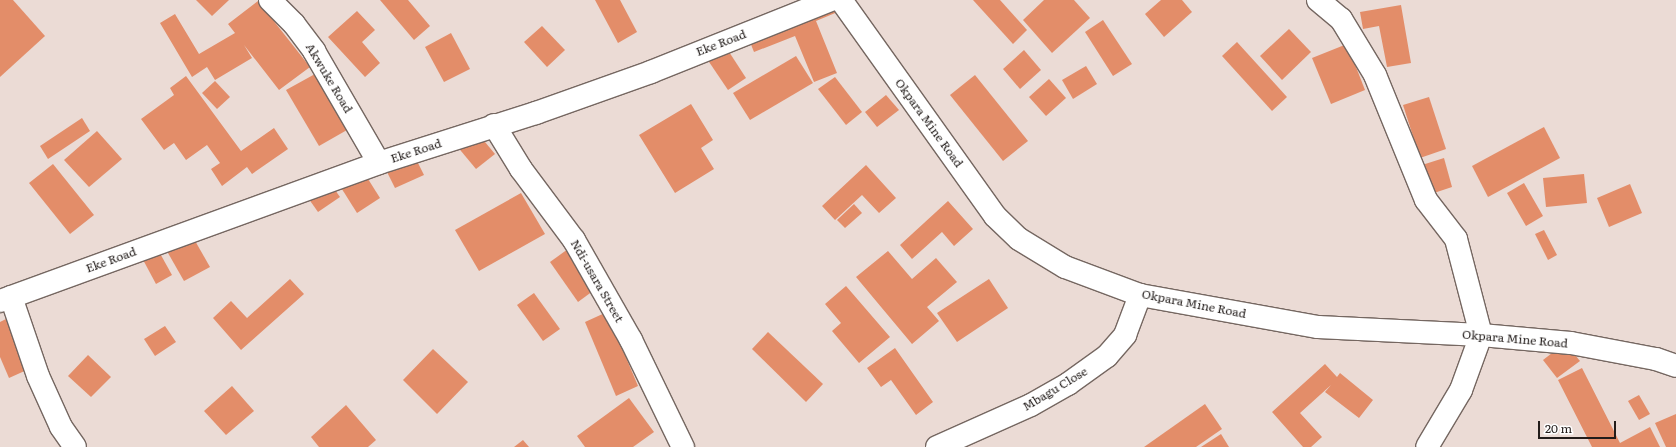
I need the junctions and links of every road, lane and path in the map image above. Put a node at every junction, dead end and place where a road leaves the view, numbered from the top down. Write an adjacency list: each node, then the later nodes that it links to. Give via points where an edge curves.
1 (272, 0): 6 (street, Akwuke Road, via 314,51)
2 (831, 0): 5 (street, Eke Road, via 651,72)
3 (841, 0): 7 (street, Okpara Mine Road, via 995,216 1008,230 1065,267)
4 (1318, 0): 9 (street, via 1341,19 1375,75 1426,200 1456,239)
5 (494, 125): 6 (street, Eke Road); 12 (street, Ndi-usara Street, via 521,169 574,240 631,340)
6 (379, 162): 8 (street, Eke Road)
7 (1140, 295): 9 (street, Okpara Mine Road, via 1318,327); 13 (street, Mbagu Close, via 1125,335 1107,356 1068,384 1031,405)
8 (5, 299): 11 (street, via 61,428)
9 (1481, 335): 10 (street, Okpara Mine Road, via 1571,343 1656,359); 14 (street, via 1461,390)
10 (1676, 366)
11 (75, 447)
12 (683, 447)
13 (937, 447)
14 (1427, 447)

